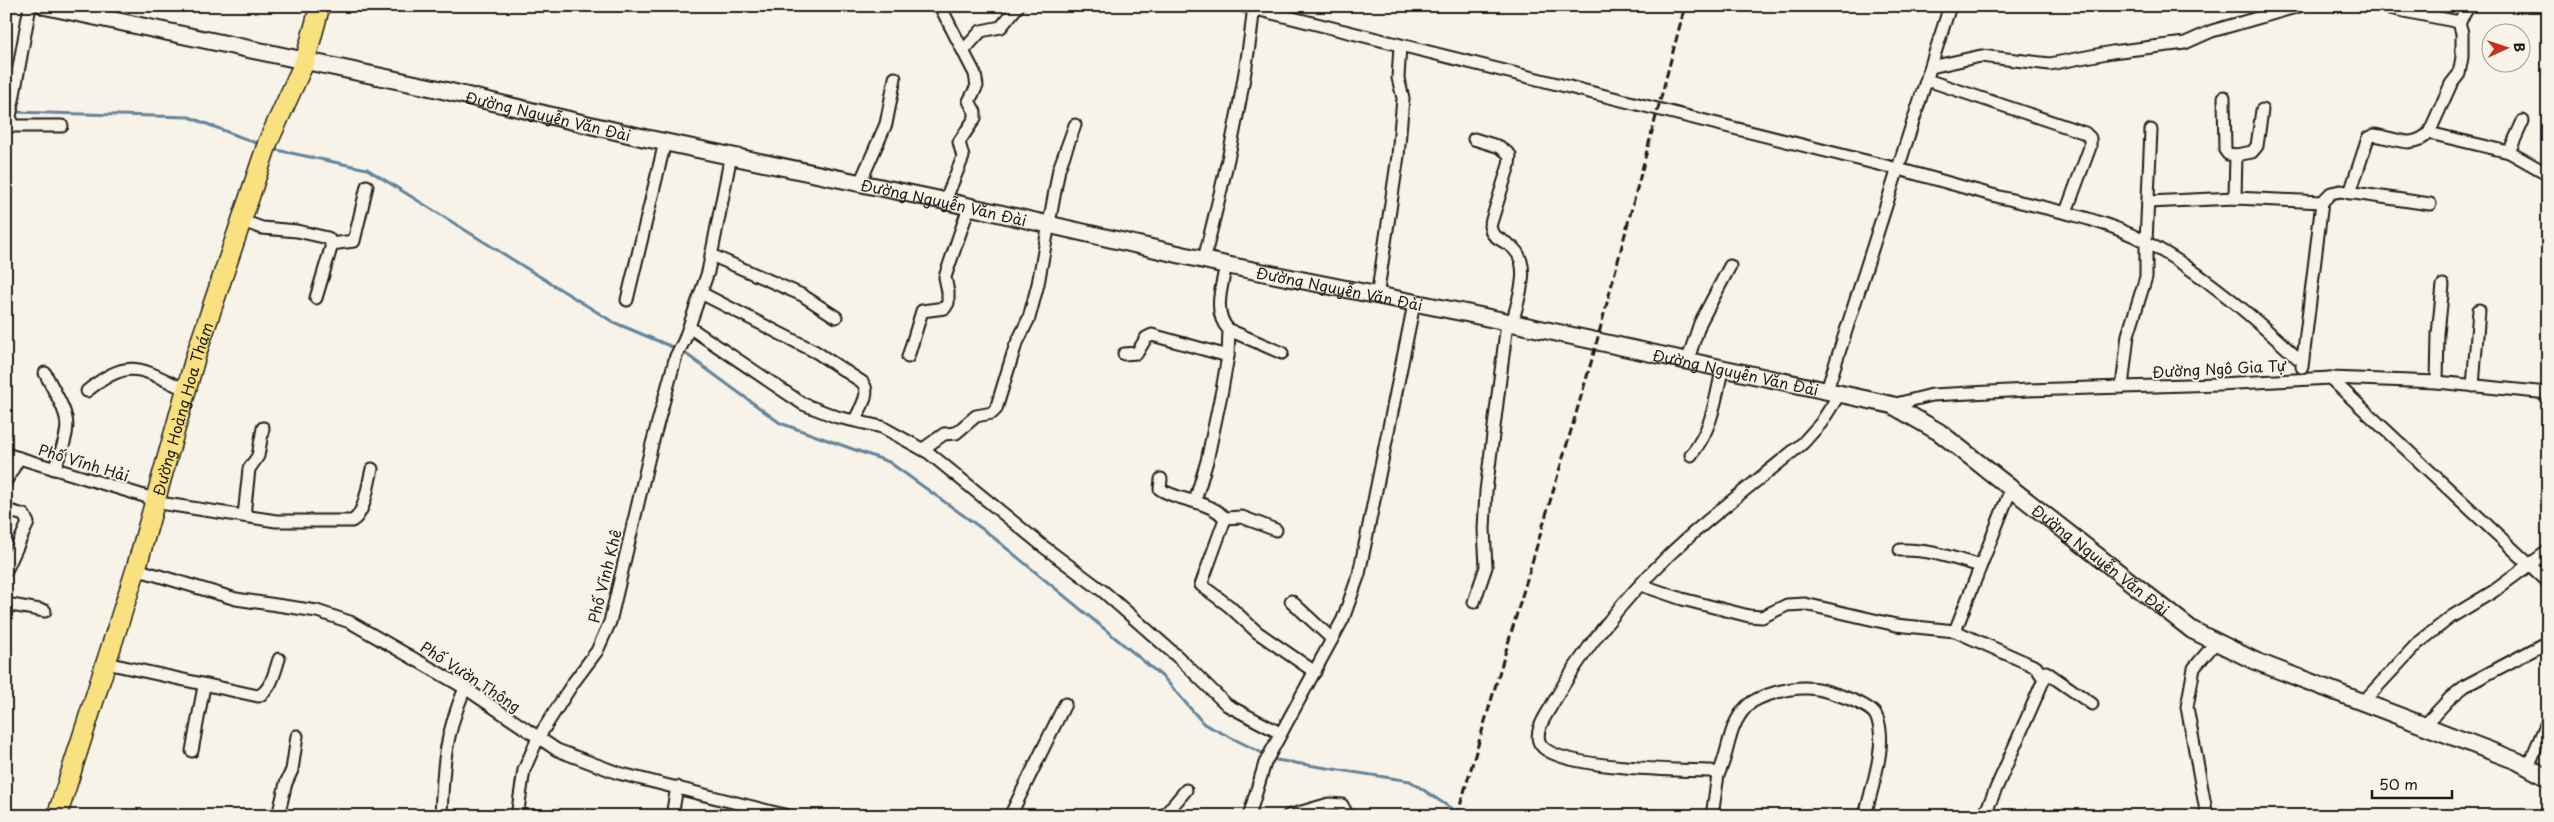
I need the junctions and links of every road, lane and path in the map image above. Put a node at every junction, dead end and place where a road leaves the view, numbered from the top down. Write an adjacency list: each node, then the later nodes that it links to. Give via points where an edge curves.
1 (30, 6): 22 (street, via 10,113 14,126)
2 (45, 6): 14 (street, Đường Nguyễn Văn Đài)
3 (320, 6): 14 (main road, Đường Hoàng Hoa Thám)
4 (940, 6): 13 (street)
5 (1018, 6): 13 (street, via 1001,27 982,31)
6 (1950, 6): 15 (street)
7 (2300, 6): 15 (street, via 2212,31 2185,43 2050,64 1981,56)
8 (2379, 6): 11 (street)
9 (2469, 6): 11 (street)
10 (1250, 7): 12 (street); 47 (street, via 1246,71)
11 (2459, 22): 24 (street, via 2462,57 2459,74 2451,84)
12 (1400, 46): 30 (street); 52 (street, via 1398,78 1403,98 1399,148)
13 (964, 50): 36 (street, via 977,81 969,101 975,115 959,142 963,157)
14 (304, 61): 26 (street, Đường Nguyễn Văn Đài); 42 (main road, Đường Hoàng Hoa Thám, via 266,147)
15 (1931, 67): 17 (street)
16 (895, 78): 32 (street, via 886,124)
17 (1927, 80): 30 (street); 41 (street, via 2085,133 2090,138 2086,161)
18 (2224, 97): 29 (street, via 2226,150 2228,154)
19 (2262, 110): 29 (street, via 2257,146 2252,152)
20 (2523, 120): 27 (street)
21 (1075, 125): 43 (street, via 1059,169)
22 (62, 126)
23 (2151, 130): 37 (street)
24 (2429, 133): 27 (street); 34 (street, via 2420,141 2406,142 2374,135 2368,138)
25 (1474, 139): 58 (street, via 1500,147 1510,155 1490,226 1492,233 1508,243 1522,259 1523,271)
26 (665, 142): 28 (street, Đường Nguyễn Văn Đài); 54 (street)
27 (2509, 152): 31 (street)
28 (731, 155): 32 (street, Đường Nguyễn Văn Đài); 46 (street)
29 (2236, 155): 35 (street)
30 (1898, 169): 41 (street); 76 (street)
31 (2548, 174)
32 (860, 185): 36 (street, Đường Nguyễn Văn Đài)
33 (367, 186): 45 (street, via 354,241)
34 (2350, 193): 38 (street, via 2331,193); 39 (street)
35 (2234, 198): 37 (street); 38 (street)
36 (945, 201): 40 (street, Đường Nguyễn Văn Đài)
37 (2148, 202): 44 (street)
38 (2322, 202): 66 (street)
39 (2430, 204)
40 (969, 207): 43 (street, Đường Nguyễn Văn Đài); 64 (street, via 945,277 948,302 945,308 922,310)
41 (2066, 212): 44 (street, via 2108,225)
42 (240, 220): 45 (street, via 262,228 324,236); 74 (main road, Đường Hoàng Hoa Thám)
43 (1049, 224): 47 (street, Đường Nguyễn Văn Đài); 81 (street, via 1029,318 1015,348 996,409 976,416 956,433 944,434)
44 (2146, 242): 66 (street, via 2236,304); 73 (street, via 2146,277 2128,335)
45 (332, 244): 53 (street)
46 (711, 255): 51 (street); 57 (street, via 802,295)
47 (1204, 259): 48 (street, Đường Nguyễn Văn Đài)
48 (1226, 265): 52 (street, Đường Nguyễn Văn Đài); 60 (street, via 1220,315)
49 (1730, 266): 65 (street, via 1700,323)
50 (2444, 285): 71 (street)
51 (701, 293): 59 (street); 79 (street, via 816,352 862,382 867,393)
52 (1377, 297): 55 (street, Đường Nguyễn Văn Đài)
53 (316, 298)
54 (627, 300)
55 (1414, 304): 58 (street, Đường Nguyễn Văn Đài); 109 (street, via 1359,574)
56 (2479, 310): 72 (street)
57 (836, 317)
58 (1510, 324): 65 (street, Đường Nguyễn Văn Đài); 105 (street, via 1486,491 1486,567)
59 (689, 327): 79 (street, via 803,404 830,415); 125 (street, Phố Vĩnh Khê, via 676,356 652,444 610,622 597,651)
60 (1229, 330): 61 (street); 63 (street)
61 (1282, 353)
62 (1124, 354): 63 (street, via 1137,353 1146,338 1152,335)
63 (1228, 356): 91 (street, via 1207,461)
64 (908, 357)
65 (1687, 362): 67 (street, Đường Nguyễn Văn Đài)
66 (2302, 362): 69 (street)
67 (1722, 370): 76 (street, Đường Nguyễn Văn Đài); 83 (street, via 1709,425 1703,440)
68 (45, 374): 85 (street, via 68,425 66,441)
69 (2300, 378): 70 (street, Đường Ngô Gia Tự); 73 (street, Đường Ngô Gia Tự)
70 (2330, 378): 71 (street, Đường Ngô Gia Tự); 98 (street)
71 (2437, 382): 72 (street, Đường Ngô Gia Tự)
72 (2473, 386): 77 (street, Đường Ngô Gia Tự)
73 (2122, 387): 78 (street, Đường Ngô Gia Tự, via 1932,396)
74 (186, 390): 75 (street, via 147,372 122,369 106,376); 90 (main road, Đường Hoàng Hoa Thám)
75 (87, 391)
76 (1833, 391): 78 (street, Đường Nguyễn Văn Đài); 103 (street, via 1821,423 1803,443 1667,557)
77 (2548, 394)
78 (1892, 405): 89 (street, Đường Nguyễn Văn Đài, via 1939,432)
79 (855, 420): 81 (street, via 882,427)
80 (263, 428): 93 (street, via 258,456 249,468)
81 (922, 449): 123 (street, via 1104,592 1227,705)
82 (6, 454): 84 (street, Phố Vĩnh Hải)
83 (1690, 455)
84 (19, 458): 85 (street, Phố Vĩnh Hải); 88 (street)
85 (54, 469): 90 (street, Phố Vĩnh Hải)
86 (372, 469): 93 (street, Phố Vĩnh Hải, via 357,518 352,521 304,522)
87 (1161, 478): 91 (street, via 1160,488 1166,493)
88 (6, 481)
89 (2011, 490): 99 (street); 110 (street, Đường Nguyễn Văn Đài, via 2192,630)
90 (154, 501): 93 (street, Phố Vĩnh Hải); 100 (main road, Đường Hoàng Hoa Thám)
91 (1195, 501): 94 (street)
92 (6, 510): 101 (street, via 24,515 28,523)
93 (244, 516)
94 (1224, 518): 95 (street, via 1242,517); 114 (street, via 1225,524 1201,585 1257,632)
95 (1276, 530)
96 (1900, 550): 99 (street, via 1940,554)
97 (2548, 551): 98 (street)
98 (2528, 564): 102 (street); 118 (street, via 2417,644)
99 (1980, 566): 108 (street)
100 (136, 569): 113 (main road, Đường Hoàng Hoa Thám); 117 (street, Phố Vườn Thông, via 236,599 317,611 350,622)
101 (6, 571)
102 (2548, 582)
103 (1641, 585): 108 (street, via 1748,616 1762,617 1787,605 1805,604 1896,625); 128 (street, via 1571,670 1540,726 1537,738 1541,746 1550,751 1601,766 1711,771)
104 (1291, 601): 109 (street)
105 (1474, 602)
106 (6, 604): 107 (street)
107 (45, 611)
108 (1955, 631): 115 (street)
109 (1332, 639): 114 (street)
110 (2216, 642): 118 (street, Đường Nguyễn Văn Đài, via 2255,661); 147 (street, via 2194,668 2187,707)
111 (2548, 642): 122 (street, via 2464,686)
112 (279, 659): 116 (street, via 264,694 258,696)
113 (106, 663): 116 (street); 133 (main road, Đường Hoàng Hoa Thám)
114 (1315, 672): 123 (street)
115 (2041, 672): 120 (street, via 2046,672); 146 (street, via 2044,679)
116 (204, 686): 126 (street)
117 (465, 688): 125 (street, Phố Vườn Thông); 135 (street, via 445,746)
118 (2363, 702): 122 (street, Đường Nguyễn Văn Đài)
119 (1065, 704): 139 (street)
120 (2092, 704)
121 (2548, 720): 127 (street)
122 (2425, 725): 127 (street, Đường Nguyễn Văn Đài)
123 (1280, 733): 141 (street, via 1265,763)
124 (297, 736): 134 (street, via 292,770)
125 (538, 738): 130 (street, Phố Vườn Thông, via 557,750 618,773); 136 (street, Phố Vĩnh Khê, via 524,770)
126 (192, 751)
127 (2528, 767): 129 (street, Đường Nguyễn Văn Đài)
128 (1718, 775): 144 (street); 145 (street, via 1732,727 1748,705 1775,692 1808,687 1834,694 1868,707 1876,715 1881,731 1878,764)
129 (2548, 778)
130 (677, 787): 132 (street, Phố Vườn Thông); 137 (street)
131 (1186, 790): 140 (street)
132 (757, 812): 138 (street, Phố Vườn Thông)
133 (57, 816)
134 (278, 816)
135 (441, 816)
136 (517, 816)
137 (672, 816)
138 (788, 816)
139 (1010, 816)
140 (1164, 816)
141 (1249, 816)
142 (1288, 816): 143 (street, via 1329,804 1342,805)
143 (1348, 816)
144 (1712, 816)
145 (1865, 816)
146 (1984, 816)
147 (2207, 816)

